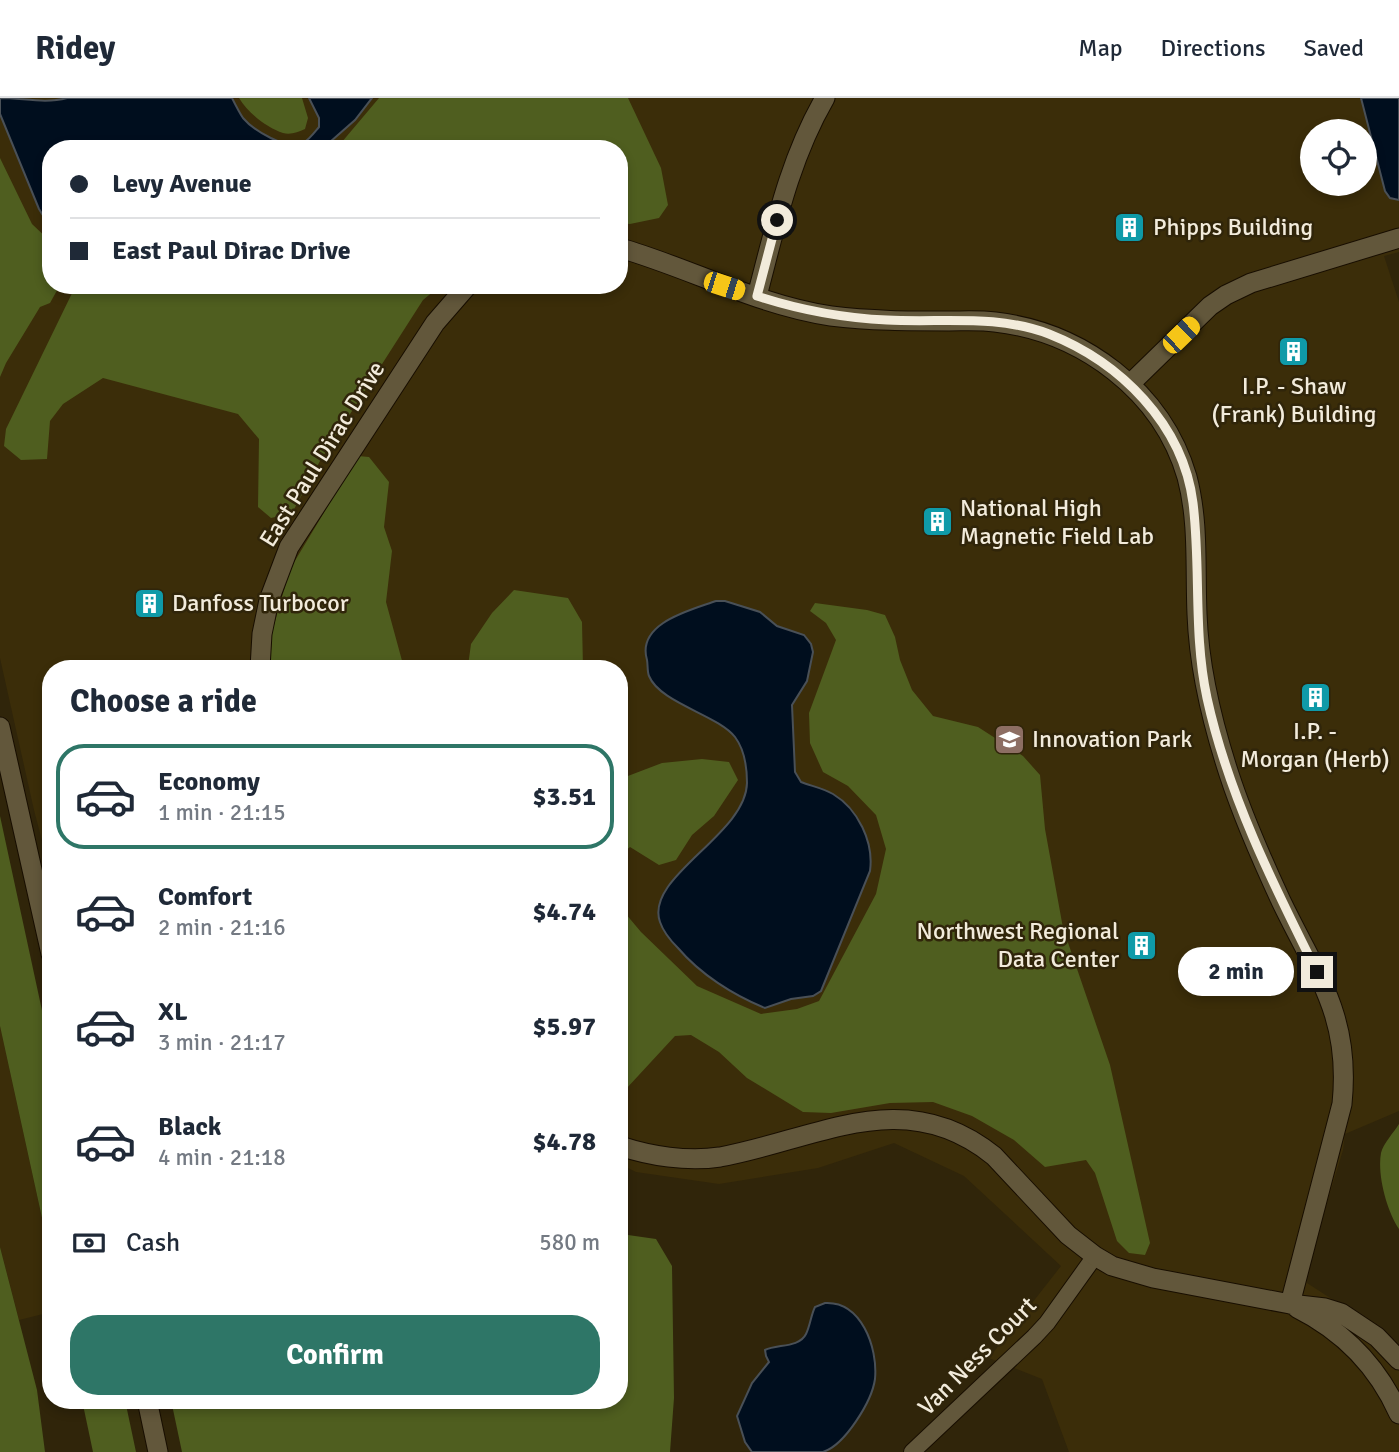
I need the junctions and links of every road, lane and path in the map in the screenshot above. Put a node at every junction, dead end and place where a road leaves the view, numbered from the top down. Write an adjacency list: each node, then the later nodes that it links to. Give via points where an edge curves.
1 (825, 98): 5 (street, via 789,175)
2 (1399, 238): 6 (street, via 1251,282 1226,295)
3 (628, 251): 5 (street)
4 (460, 294): 7 (street, East Paul Dirac Drive, via 435,323 289,547 269,600)
5 (757, 296): 6 (street, via 830,316 979,320 1033,329 1097,358)
6 (1130, 384): 12 (street, via 1160,421 1186,473 1197,548 1197,615 1207,698 1228,771 1262,860 1327,992 1342,1041 1342,1104)
7 (260, 660)
8 (0, 727): 9 (street)
9 (42, 914)
10 (628, 1148): 11 (street, via 663,1156 718,1157 850,1124 882,1119 921,1121 960,1133 981,1146 1068,1235)
11 (1095, 1256): 12 (street, via 1153,1278); 17 (street, Van Ness Court, via 1034,1337)
12 (1290, 1304): 13 (street, via 1341,1313 1377,1337); 15 (street, via 1356,1349)
13 (1399, 1360)
14 (149, 1409): 16 (street)
15 (1399, 1414)
16 (158, 1452)
17 (912, 1452)

